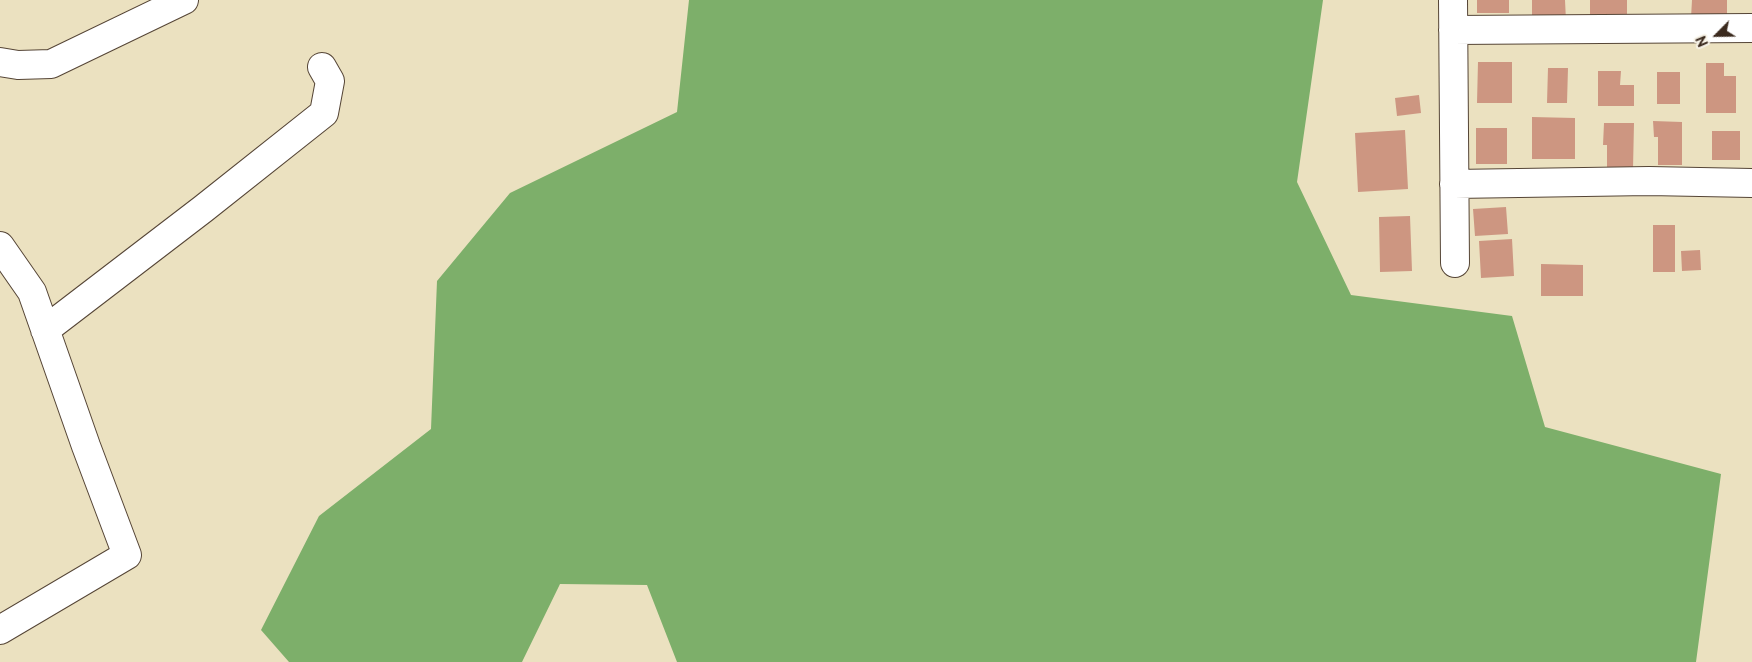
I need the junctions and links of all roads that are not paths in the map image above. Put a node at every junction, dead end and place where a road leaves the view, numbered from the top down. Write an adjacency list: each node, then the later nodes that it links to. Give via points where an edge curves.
1 (184, 0): 5 (street, via 51,64)
2 (1453, 0): 4 (street)
3 (1752, 28): 4 (street)
4 (1453, 30): 8 (street)
5 (0, 62)
6 (322, 67): 11 (street, via 330,81 324,113)
7 (1752, 183): 8 (street)
8 (1454, 184): 10 (street)
9 (0, 246): 11 (street, via 32,292)
10 (1455, 263)
11 (45, 330): 12 (street, via 127,555)
12 (0, 630)

